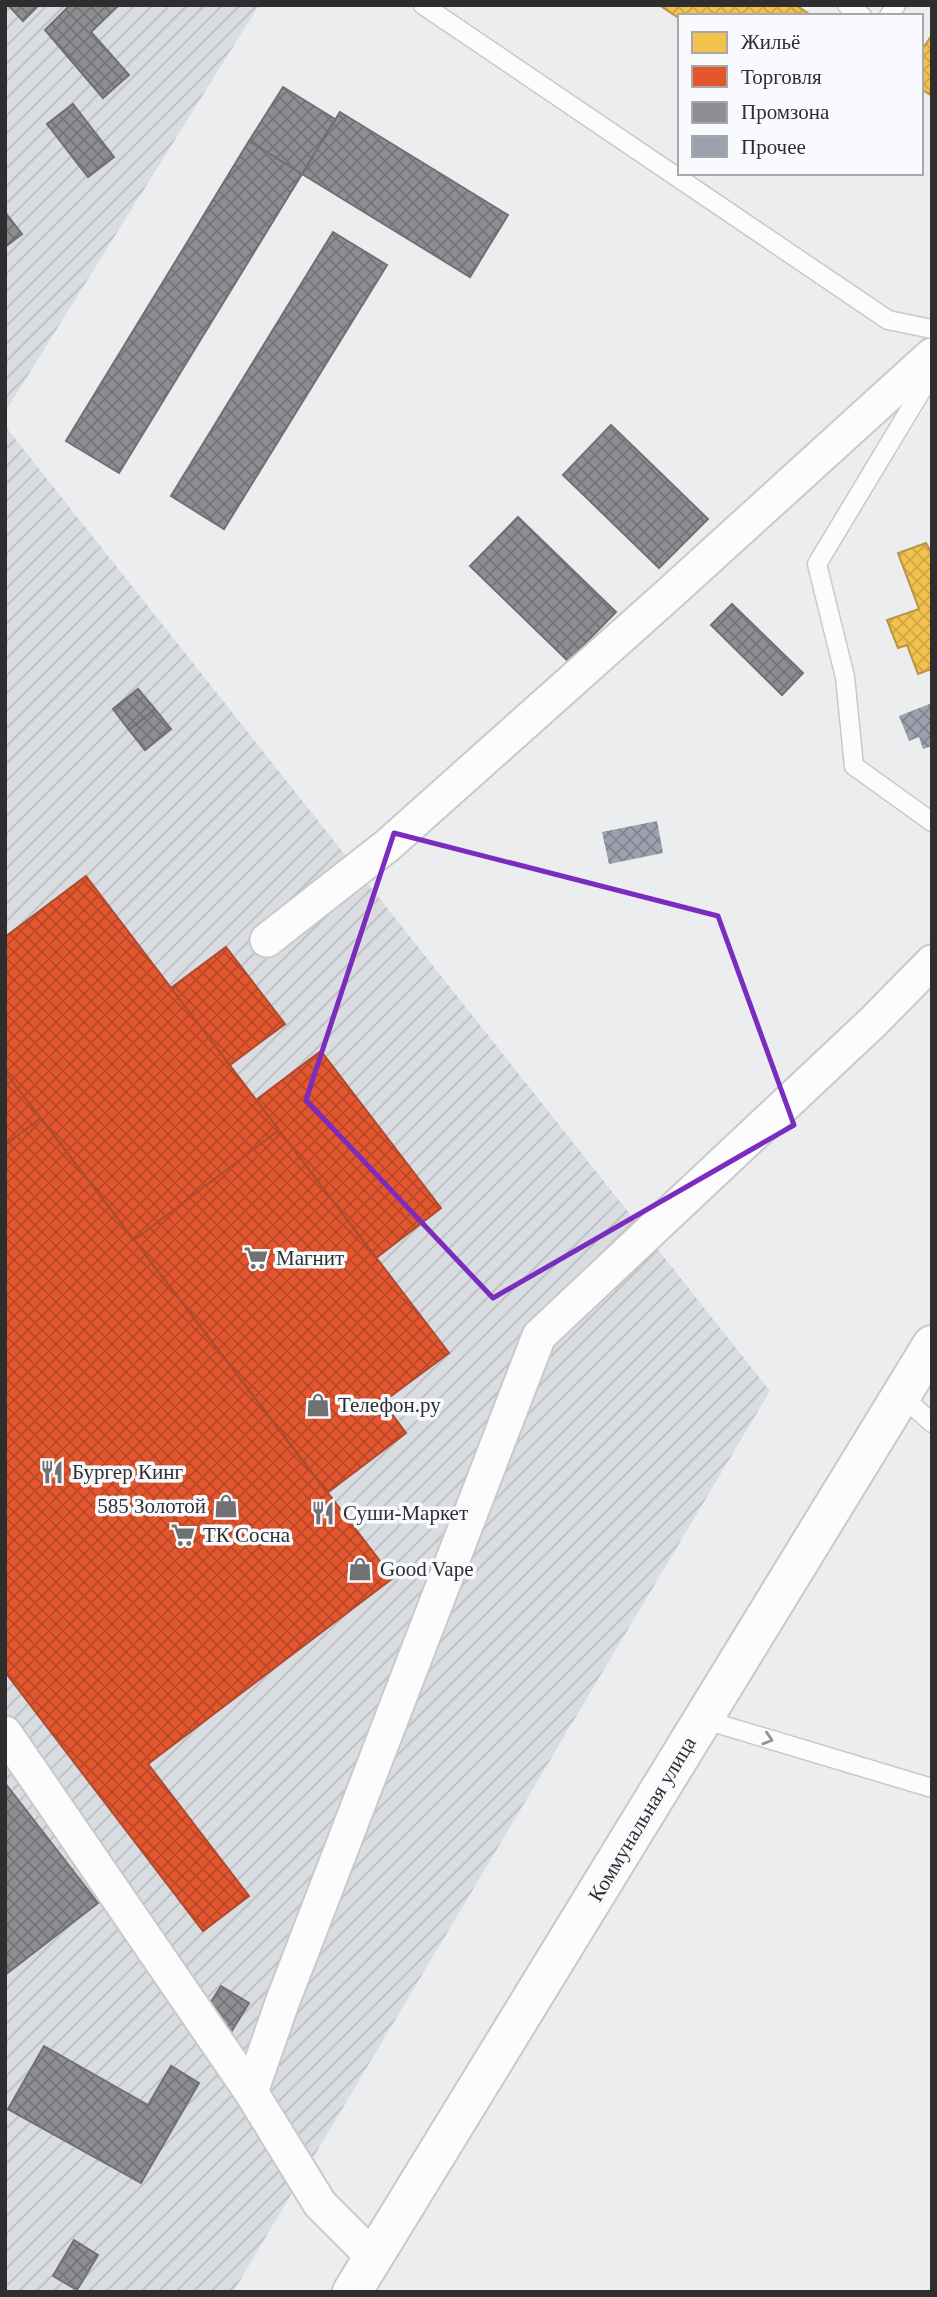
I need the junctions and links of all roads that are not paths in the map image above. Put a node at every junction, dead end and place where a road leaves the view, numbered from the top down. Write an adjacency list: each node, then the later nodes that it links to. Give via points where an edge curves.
1 (423, 5): 2 (lane, via 888,320)
2 (932, 329)
3 (932, 355): 6 (street, via 388,845)
4 (932, 373): 5 (lane, via 817,564 845,677 854,766)
5 (932, 822)
6 (267, 940)
7 (932, 962): 14 (street, via 540,1336)
8 (932, 1345): 9 (main road, Коммунальная улица)
9 (901, 1395): 10 (lane); 11 (main road, Коммунальная улица)
10 (932, 1423)
11 (702, 1719): 13 (lane, one-way to 13); 15 (main road, Коммунальная улица)
12 (5, 1733): 14 (street)
13 (932, 1788)
14 (251, 2092): 15 (street, via 320,2204)
15 (373, 2257): 16 (main road, Коммунальная улица)
16 (352, 2292)

